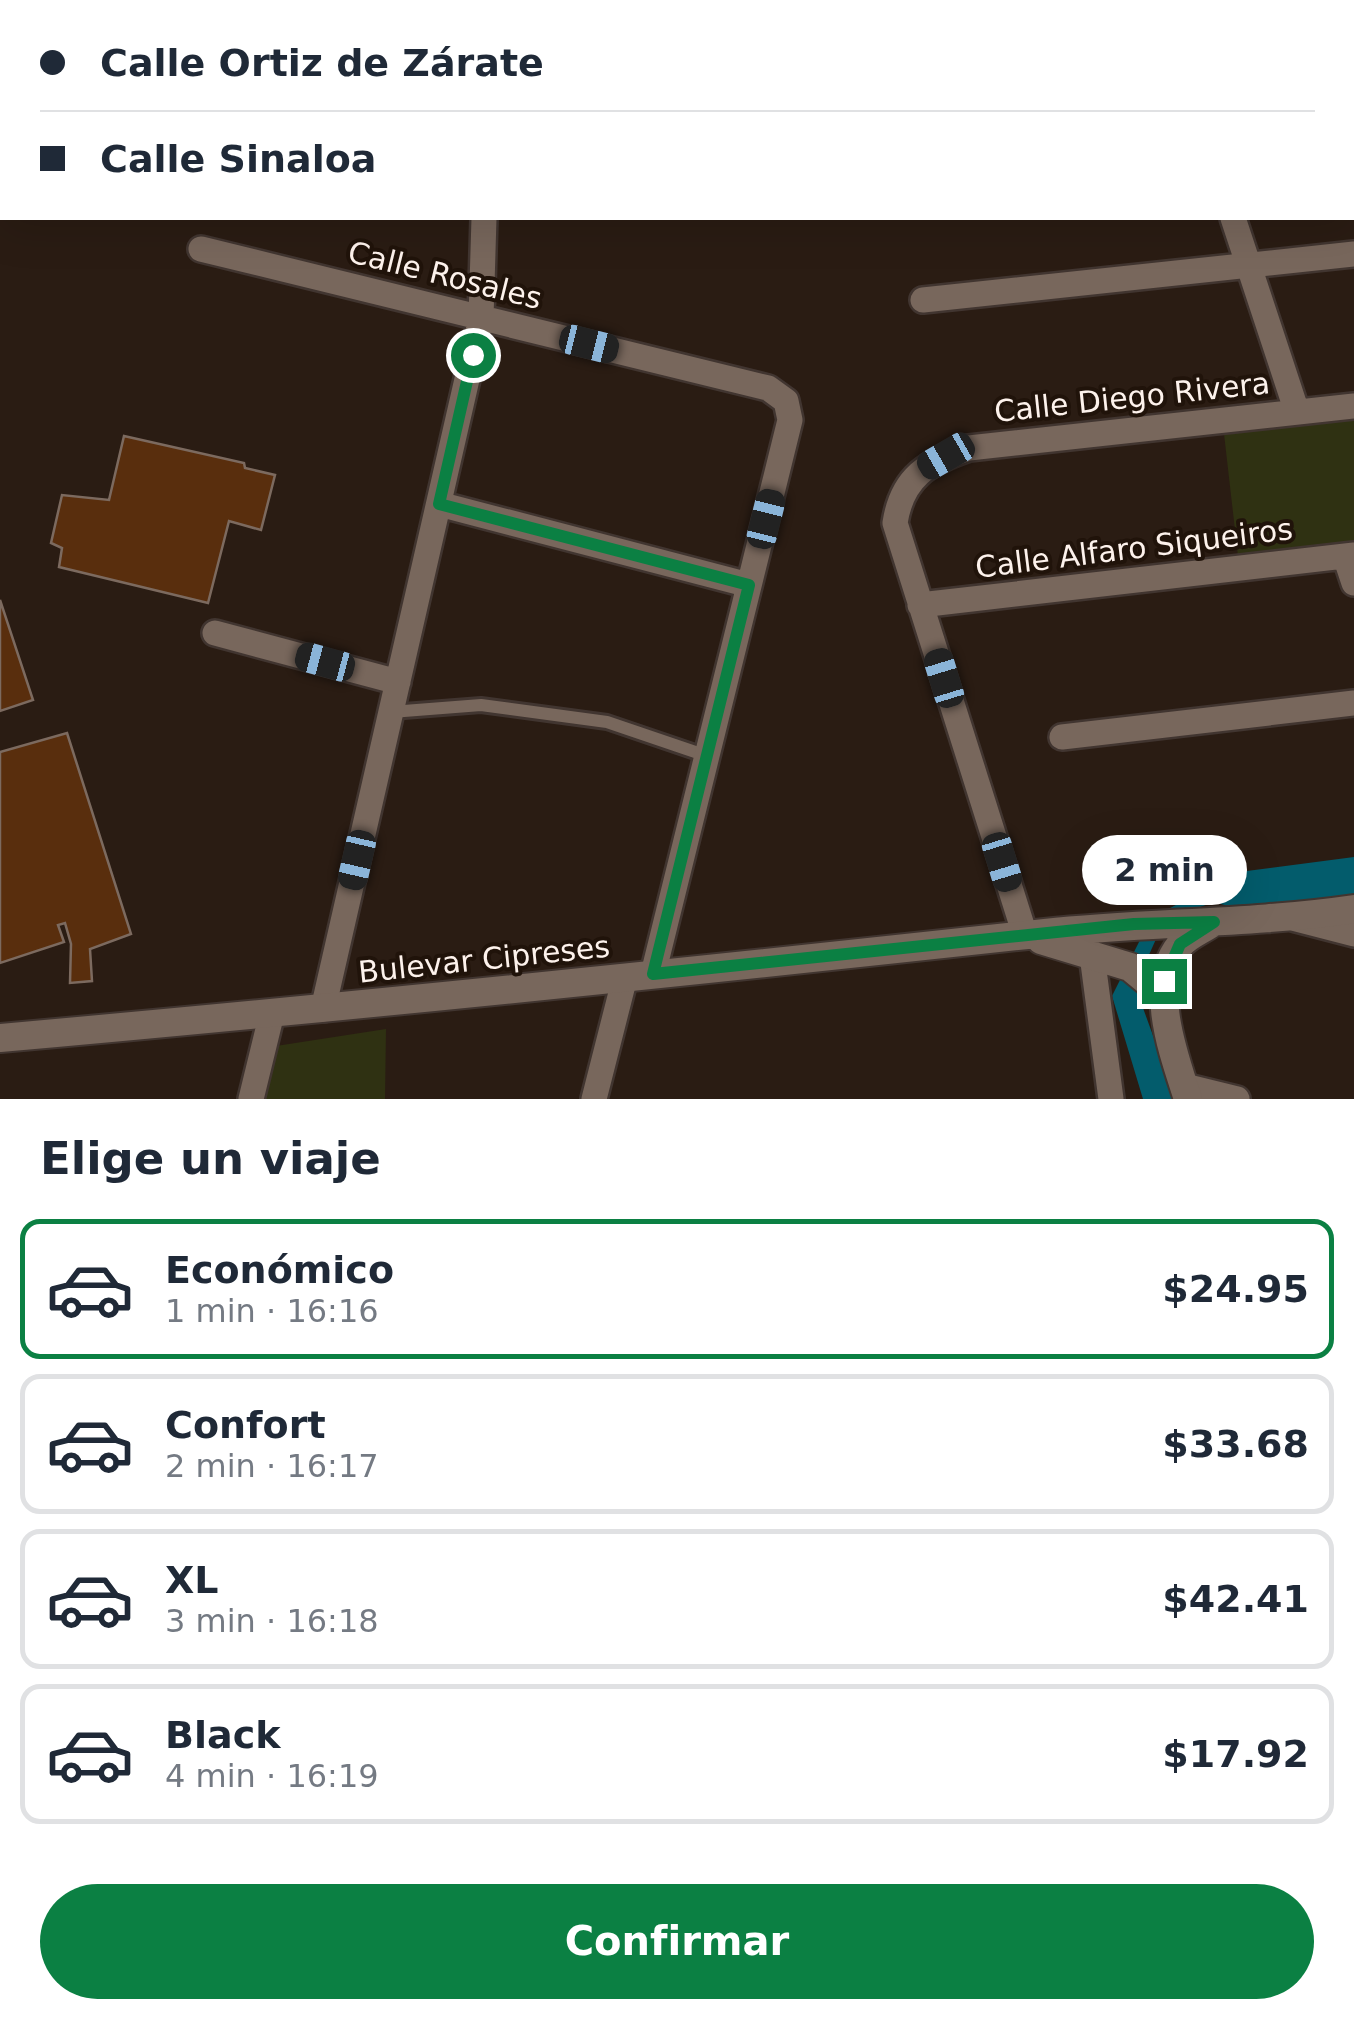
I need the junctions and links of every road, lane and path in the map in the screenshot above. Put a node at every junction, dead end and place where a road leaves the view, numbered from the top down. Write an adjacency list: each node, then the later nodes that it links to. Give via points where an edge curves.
1 (484, 220): 7 (street)
2 (1234, 220): 5 (street, Calle Diego Rivera)
3 (201, 248): 7 (street, Calle Rosales)
4 (1354, 254): 5 (street)
5 (1248, 264): 6 (street); 9 (street, Calle Diego Rivera)
6 (923, 300)
7 (481, 318): 10 (street); 13 (street, Calle Rosales, via 768,388 786,401 790,420)
8 (1354, 406): 9 (street, Calle Diego Rivera)
9 (1298, 412): 14 (street, Calle Diego Rivera, via 969,448 918,472 898,503 895,523)
10 (439, 504): 13 (street); 16 (street)
11 (1350, 556): 12 (street); 14 (street, Calle Alfaro Siqueiros)
12 (1354, 583)
13 (749, 585): 20 (street)
14 (920, 604): 25 (street)
15 (215, 633): 16 (street)
16 (398, 682): 18 (street)
17 (1354, 703): 19 (street)
18 (391, 712): 20 (lane, via 481,705 608,722); 29 (street)
19 (1062, 736)
20 (707, 756): 27 (street)
21 (1354, 909): 22 (street, Bulevar Cipreses)
22 (1292, 918): 23 (street, Bulevar Cipreses); 24 (street)
23 (1201, 923): 25 (street, Bulevar Cipreses); 28 (street, via 1180,944)
24 (1354, 934)
25 (1025, 935): 26 (street); 27 (street, Bulevar Cipreses)
26 (1103, 958): 28 (street, via 1130,967); 35 (street)
27 (639, 976): 29 (street, Bulevar Cipreses); 34 (street)
28 (1157, 989): 32 (street)
29 (323, 1009): 30 (street, Bulevar Cipreses)
30 (272, 1014): 31 (street, Bulevar Cipreses); 33 (street)
31 (0, 1038)
32 (1186, 1092): 36 (street)
33 (251, 1099)
34 (594, 1099)
35 (1111, 1099)
36 (1237, 1099)

